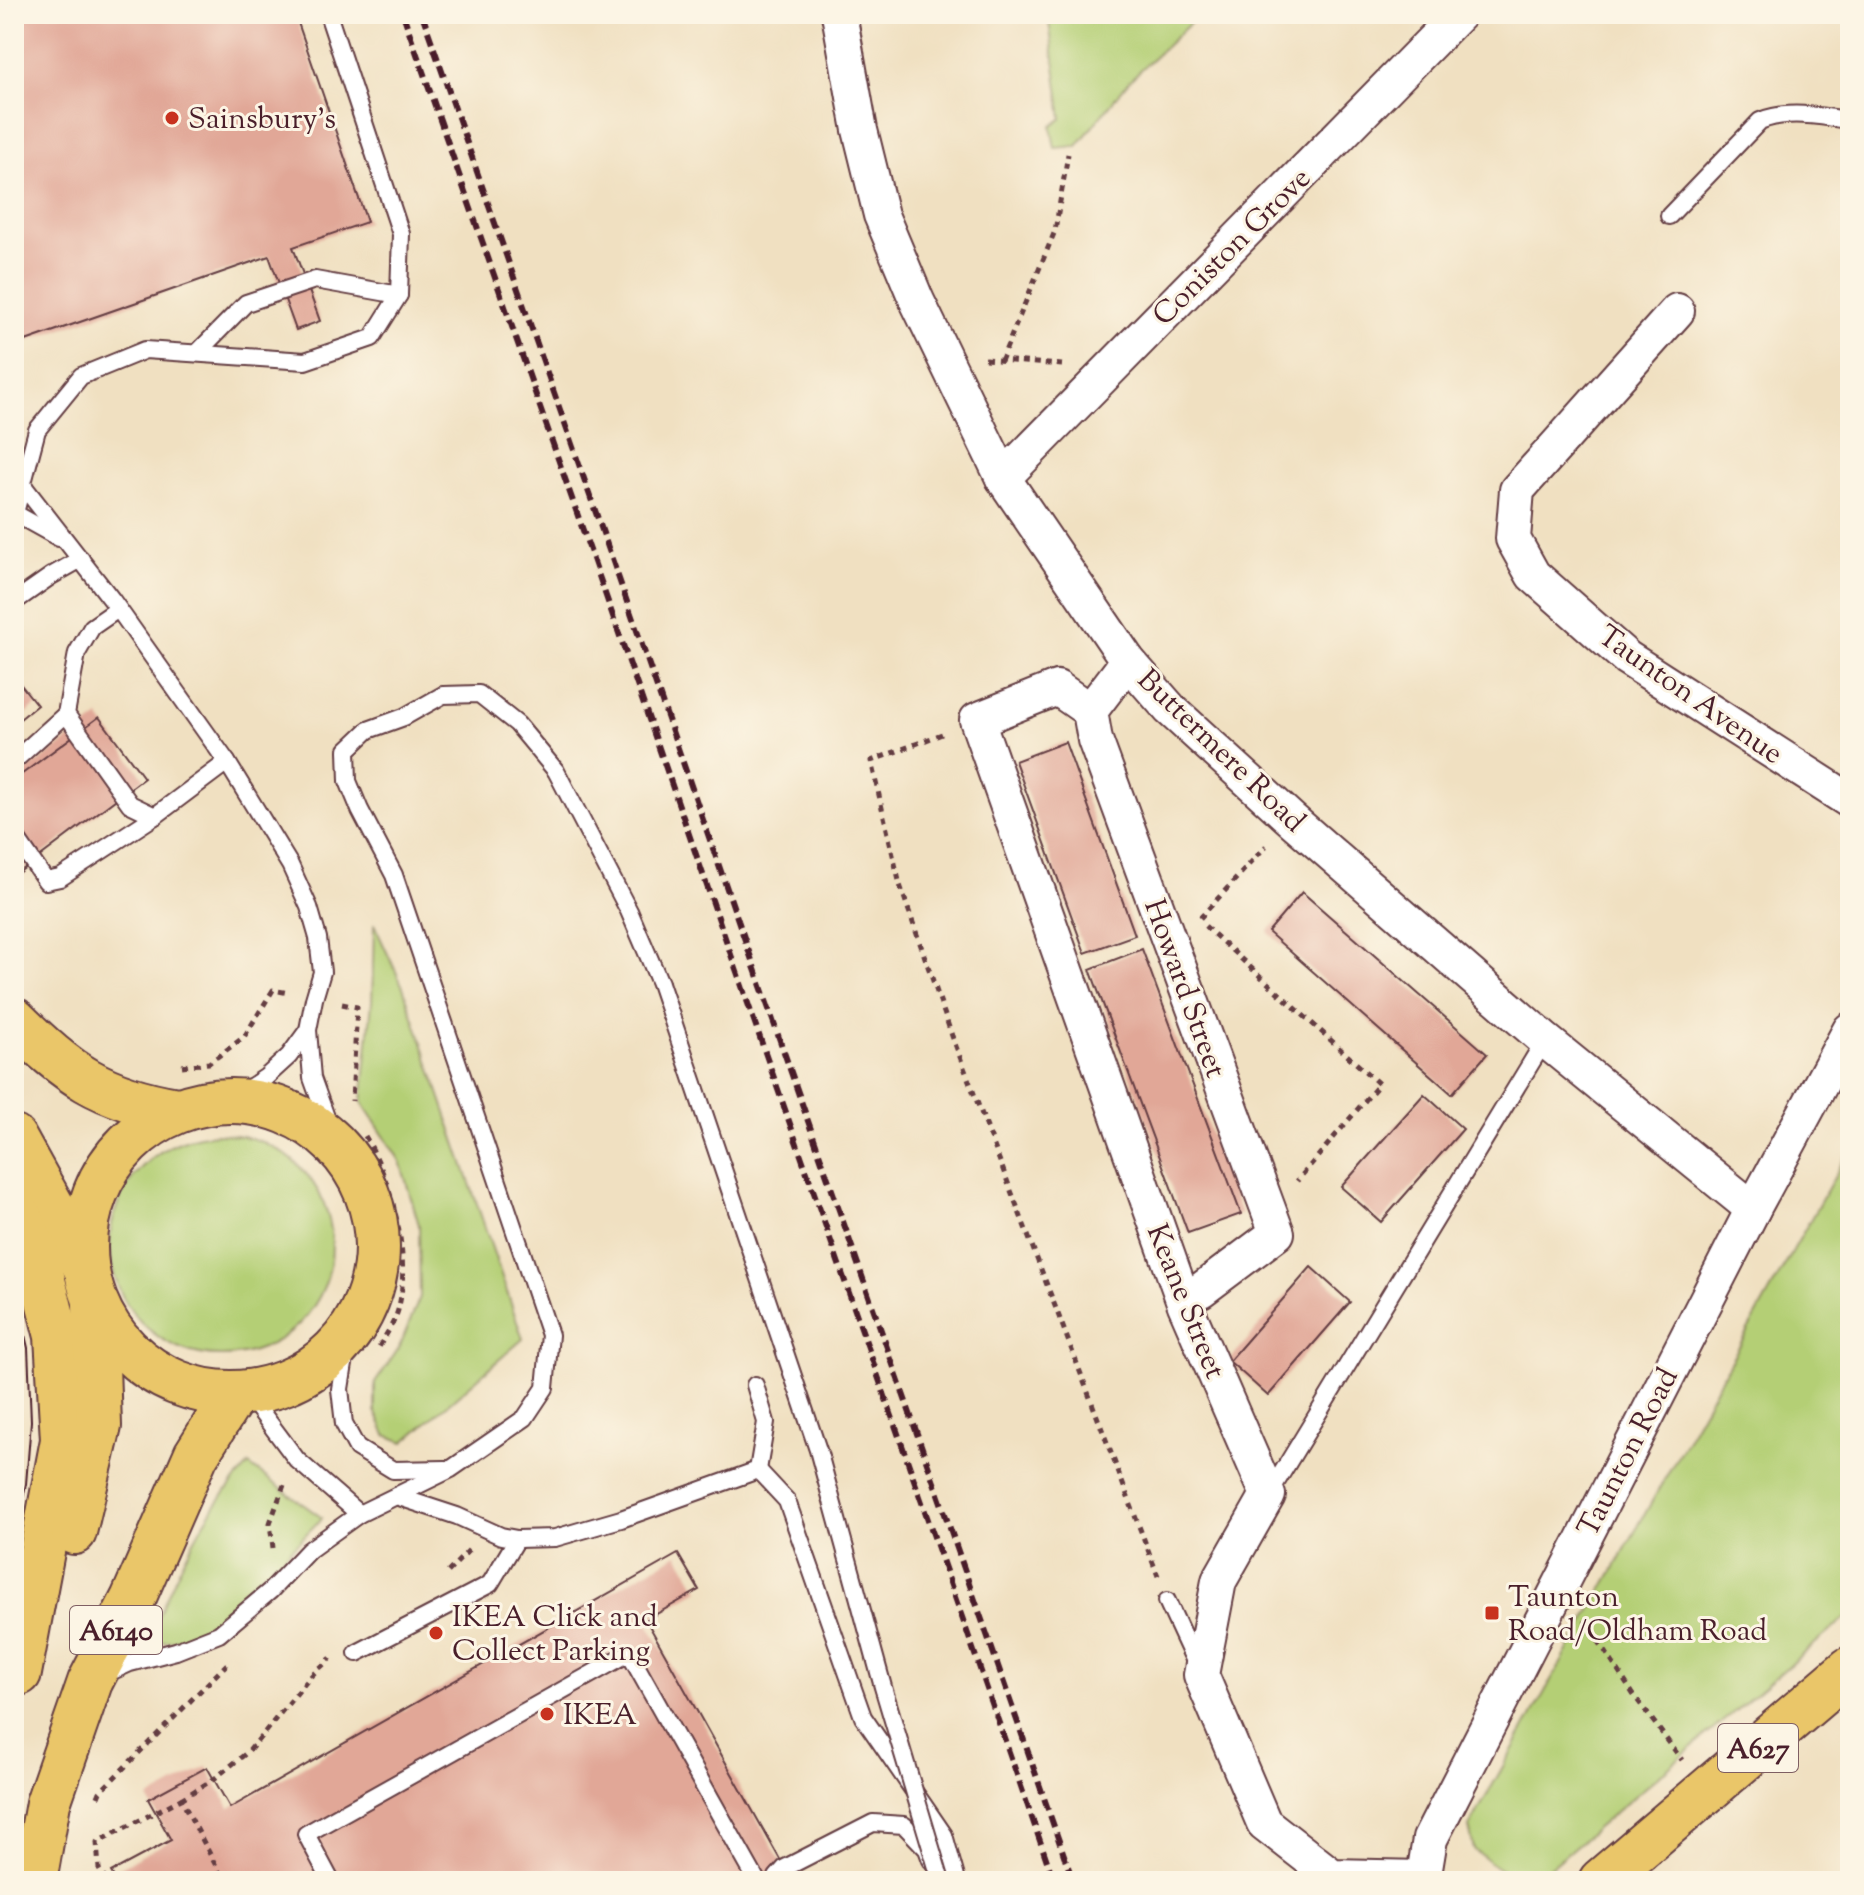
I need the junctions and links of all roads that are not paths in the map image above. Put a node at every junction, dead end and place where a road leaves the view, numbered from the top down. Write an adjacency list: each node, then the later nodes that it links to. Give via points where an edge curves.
1 (328, 14): 6 (lane, via 401,234)
2 (839, 14): 9 (street, Buttermere Road, via 881,215)
3 (1459, 14): 9 (street, Coniston Grove)
4 (1850, 120): 5 (lane, via 1791,115 1760,121)
5 (1669, 216)
6 (399, 295): 8 (lane, via 315,280 246,303); 8 (lane, via 372,338 305,361)
7 (1677, 311): 21 (street, Taunton Avenue, via 1517,490 1513,539 1533,575 1627,658)
8 (197, 353): 10 (lane, via 145,350 81,376 37,430)
9 (1003, 478): 16 (street, Buttermere Road)
10 (18, 480): 11 (lane); 12 (lane)
11 (14, 513): 12 (lane)
12 (67, 542): 13 (lane)
13 (81, 559): 14 (lane); 15 (lane)
14 (14, 602)
15 (118, 609): 18 (lane, via 92,627 77,653); 20 (lane)
16 (1128, 661): 17 (street); 27 (street, Buttermere Road, via 1170,709 1291,819)
17 (1090, 711): 35 (street, Howard Street, via 1095,740 1277,1233); 41 (street, Keane Street, via 1057,688 977,720 1185,1305)
18 (66, 714): 19 (lane); 22 (lane, via 130,804)
19 (14, 761)
20 (227, 762): 22 (lane); 25 (lane, via 290,865 309,907 322,972)
21 (1850, 801)
22 (155, 816): 23 (lane, via 60,878 46,881)
23 (14, 835)
24 (14, 1020): 29 (highway, via 90,1083 131,1100)
25 (308, 1030): 28 (lane, via 266,1077); 31 (lane, via 312,1078)
26 (1850, 1030): 33 (street, Taunton Road)
27 (1545, 1040): 33 (street, Buttermere Road); 41 (lane)
28 (231, 1100): 29 (highway); 31 (highway, via 268,1105 301,1119)
29 (177, 1110): 34 (highway, via 127,1144 105,1173 86,1229)
30 (14, 1138): 34 (highway, A6140)
31 (336, 1145): 36 (highway, via 372,1206 376,1234 376,1268 364,1309)
32 (14, 1205): 50 (highway, A6140, via 36,1253 57,1336 63,1440)
33 (1753, 1209): 52 (street, Taunton Road, via 1430,1839)
34 (91, 1286): 38 (highway, via 118,1339 149,1368 192,1388); 50 (highway, A6140, via 99,1426 63,1581)
35 (1201, 1290)
36 (349, 1333): 38 (highway, via 297,1377); 39 (lane, via 340,1389 344,1424 357,1448 393,1470)
37 (755, 1385): 40 (lane, via 766,1422)
38 (241, 1393): 43 (lane, via 297,1460); 49 (highway, A6140, via 196,1455)
39 (451, 1469): 42 (lane); 56 (lane, bridge, via 525,1418 545,1388 550,1335 394,875 348,781 347,750 368,730 443,695 479,694 517,724 556,771 660,983 818,1450)
40 (758, 1470): 44 (lane, via 555,1538); 57 (lane, via 787,1501 863,1717 944,1835)
41 (1268, 1495): 48 (street, via 1219,1581)
42 (396, 1496): 43 (lane); 44 (lane)
43 (359, 1514): 49 (lane, via 309,1550 219,1634)
44 (517, 1539): 46 (lane, via 490,1584)
45 (1167, 1601): 48 (lane)
46 (357, 1653)
47 (1850, 1669): 58 (highway, A627)
48 (1201, 1675): 52 (street, via 1264,1823 1332,1876)
49 (90, 1682): 53 (highway, A6140, via 48,1803)
50 (16, 1683)
51 (782, 1875): 56 (lane, bridge, via 873,1823 904,1825 927,1849)
52 (1423, 1880)
53 (34, 1881)
54 (331, 1881): 55 (lane, via 306,1834 629,1653)
55 (757, 1881)
56 (939, 1881)
57 (957, 1881)
58 (1601, 1881)

